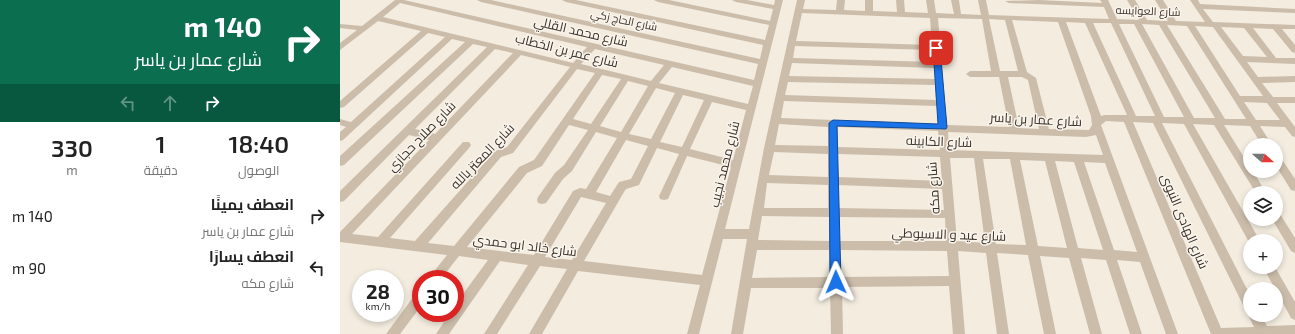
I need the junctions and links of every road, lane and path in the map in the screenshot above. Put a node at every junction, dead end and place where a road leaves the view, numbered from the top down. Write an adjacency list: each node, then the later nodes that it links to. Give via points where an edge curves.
1 (400, 0): 29 (street); 52 (street, شارع محمد القللي)
2 (481, 0): 17 (street, شارع الحاج زكي)
3 (566, 0): 48 (street)
4 (658, 0): 37 (street)
5 (736, 0): 20 (street)
6 (800, 0): 21 (street)
7 (841, 0): 23 (street)
8 (869, 0): 24 (street)
9 (900, 0): 25 (street)
10 (930, 0): 26 (street, شارع مكه)
11 (955, 0): 27 (street)
12 (982, 0): 28 (street)
13 (1009, 0): 18 (street); 30 (street)
14 (1131, 0): 34 (street)
15 (1159, 0): 36 (street)
16 (1183, 0): 19 (street)
17 (494, 1): 60 (street, شارع الحاج زكي)
18 (1105, 2): 33 (street)
19 (1196, 2): 22 (street); 39 (street)
20 (778, 4): 37 (street, شارع محمد نجيب)
21 (798, 11): 23 (street, شارع العوايسه); 49 (street)
22 (1295, 11)
23 (840, 12): 24 (street, شارع العوايسه)
24 (869, 13): 25 (street, شارع العوايسه)
25 (900, 14): 26 (street, شارع العوايسه)
26 (933, 15): 27 (street, شارع العوايسه); 54 (street, شارع مكه)
27 (958, 16): 28 (street, شارع العوايسه)
28 (985, 17): 30 (street, شارع العوايسه); 67 (street)
29 (377, 18): 44 (street); 45 (street, شارع عمر بن الخطاب)
30 (1010, 18): 31 (street, شارع العوايسه); 66 (street)
31 (1061, 20): 32 (street, شارع العوايسه); 95 (street, via 1096,116)
32 (1088, 20): 33 (street, شارع العوايسه); 84 (street, شارع الهادى النبوى)
33 (1113, 21): 34 (street, شارع العوايسه); 85 (street)
34 (1140, 22): 35 (street, شارع العوايسه); 88 (street)
35 (1162, 23): 36 (street, شارع العوايسه); 90 (street)
36 (1173, 23): 38 (street, شارع العوايسه)
37 (773, 24): 48 (street, شارع محمد نجيب)
38 (1190, 24): 39 (street, شارع العوايسه); 78 (street)
39 (1213, 24): 41 (street, شارع العوايسه); 56 (street)
40 (340, 26): 44 (street)
41 (1247, 26): 42 (street, شارع العوايسه); 58 (street)
42 (1275, 26): 43 (street, شارع العوايسه); 53 (street)
43 (1295, 27)
44 (364, 28): 50 (street)
45 (428, 30): 46 (street, شارع عمر بن الخطاب); 82 (street)
46 (450, 36): 47 (street, شارع عمر بن الخطاب); 94 (street)
47 (471, 41): 51 (street, شارع عمر بن الخطاب); 117 (street)
48 (768, 43): 60 (street, شارع محمد نجيب)
49 (791, 43): 54 (street); 57 (street)
50 (341, 46)
51 (493, 46): 55 (street, شارع عمر بن الخطاب); 98 (street)
52 (593, 46): 61 (street, شارع محمد القللي); 63 (street, شارع المعتز بالله)
53 (1293, 46)
54 (936, 48): 62 (street, شارع مكه)
55 (519, 52): 63 (street, شارع عمر بن الخطاب); 104 (street, شارع صلاح حجازي)
56 (1241, 59): 58 (street); 71 (street)
57 (788, 60): 62 (street); 69 (street)
58 (1273, 60): 59 (street)
59 (1295, 61)
60 (763, 62): 73 (street, شارع محمد نجيب)
61 (670, 64): 73 (street, شارع محمد القللي); 74 (street)
62 (938, 65): 72 (street, شارع مكه)
63 (575, 66): 64 (street, شارع عمر بن الخطاب); 139 (street, شارع المعتز بالله, via 510,150 498,154)
64 (600, 72): 68 (street, شارع عمر بن الخطاب); 86 (street)
65 (970, 74): 67 (street)
66 (1023, 74): 67 (street); 100 (street, via 1032,78)
67 (1000, 75): 99 (street)
68 (626, 78): 74 (street, شارع عمر بن الخطاب); 97 (street)
69 (784, 79): 72 (street); 77 (street)
70 (1295, 79): 71 (street)
71 (1255, 80): 80 (street)
72 (939, 82): 81 (street, شارع مكه)
73 (757, 84): 83 (street, شارع محمد نجيب)
74 (653, 85): 75 (street, شارع عمر بن الخطاب); 102 (street)
75 (680, 91): 76 (street, شارع عمر بن الخطاب); 106 (street)
76 (709, 98): 83 (street, شارع عمر بن الخطاب); 110 (street)
77 (780, 98): 81 (street); 87 (street)
78 (1238, 99): 80 (street); 92 (street)
79 (1295, 100): 80 (street)
80 (1271, 101): 93 (street)
81 (941, 103): 96 (street, شارع مكه)
82 (341, 105)
83 (751, 108): 118 (street, شارع محمد نجيب)
84 (1130, 119): 85 (street, شارع عمار بن ياسر); 95 (street, شارع عمار بن ياسر, via 1105,118); 177 (street, شارع الهادى النبوى)
85 (1158, 120): 88 (street, شارع عمار بن ياسر); 158 (street)
86 (566, 121): 97 (street); 144 (street, via 538,162 523,170)
87 (775, 121): 91 (street, شارع عمار بن ياسر); 108 (street)
88 (1189, 121): 90 (street, شارع عمار بن ياسر); 135 (street)
89 (340, 122): 94 (street)
90 (1220, 122): 92 (street, شارع عمار بن ياسر); 123 (street)
91 (833, 123): 96 (street, شارع عمار بن ياسر); 109 (street)
92 (1252, 123): 93 (street, شارع عمار بن ياسر); 105 (street)
93 (1288, 124): 101 (street)
94 (353, 126): 103 (street)
95 (1097, 126): 100 (street, شارع عمار بن ياسر, via 1092,134); 116 (street)
96 (942, 127): 99 (street, شارع عمار بن ياسر); 111 (street, شارع مكه)
97 (593, 128): 102 (street); 128 (street, via 568,168)
98 (407, 131): 104 (street); 127 (street)
99 (1015, 132): 100 (street, شارع عمار بن ياسر)
100 (1045, 133)
101 (1295, 134)
102 (623, 135): 106 (street); 125 (street)
103 (340, 138)
104 (437, 138): 136 (street, شارع صلاح حجازي)
105 (1262, 138)
106 (654, 143): 110 (street); 129 (street, via 634,183 622,186)
107 (466, 145): 138 (street)
108 (769, 148): 109 (street, شارع الكابينه); 120 (street)
109 (832, 150): 111 (street, شارع الكابينه); 121 (street)
110 (684, 151): 118 (street); 126 (street)
111 (944, 154): 112 (street, شارع الكابينه); 122 (street, شارع مكه)
112 (978, 154): 113 (street, شارع الكابينه); 143 (street)
113 (1014, 156): 114 (street, شارع الكابينه); 145 (street)
114 (1049, 157): 115 (street, شارع الكابينه); 146 (street)
115 (1078, 158): 116 (street, شارع الكابينه); 148 (street)
116 (1109, 159): 149 (street)
117 (340, 162)
118 (737, 165): 134 (street, شارع محمد نجيب)
119 (1283, 169): 124 (street)
120 (763, 179): 121 (street); 130 (street)
121 (833, 181): 122 (street); 131 (street)
122 (947, 185): 132 (street, شارع مكه)
123 (1257, 186)
124 (1295, 187)
125 (589, 194): 129 (street); 150 (street, via 577,194)
126 (664, 196)
127 (340, 198)
128 (542, 200)
129 (612, 201): 151 (street)
130 (758, 212): 131 (street); 137 (street)
131 (834, 212): 132 (street); 140 (street)
132 (949, 214): 141 (street, شارع مكه)
133 (1282, 226): 142 (street)
134 (720, 234): 137 (street, شارع عيد و الاسيوطي); 154 (street, شارع محمد نجيب)
135 (1250, 234)
136 (341, 237): 138 (street, شارع خالد ابو حمدي)
137 (753, 240): 140 (street, شارع عيد و الاسيوطي); 157 (street)
138 (380, 242): 139 (street, شارع خالد ابو حمدي)
139 (418, 246): 144 (street, شارع خالد ابو حمدي)
140 (835, 246): 141 (street, شارع عيد و الاسيوطي); 156 (street)
141 (952, 246): 143 (street, شارع عيد و الاسيوطي); 155 (street, شارع مكه)
142 (1295, 248)
143 (991, 249): 145 (street, شارع عيد و الاسيوطي); 172 (street)
144 (456, 251): 147 (street, شارع خالد ابو حمدي); 152 (street)
145 (1033, 252): 146 (street, شارع عيد و الاسيوطي); 173 (street)
146 (1074, 254): 148 (street, شارع عيد و الاسيوطي); 174 (street)
147 (497, 256): 150 (street, شارع خالد ابو حمدي); 165 (street)
148 (1111, 256): 149 (street, شارع عيد و الاسيوطي); 175 (street)
149 (1145, 257): 176 (street)
150 (537, 260): 151 (street, شارع خالد ابو حمدي); 166 (street)
151 (576, 265): 154 (street, شارع خالد ابو حمدي); 167 (street)
152 (441, 270)
153 (1273, 274): 160 (street)
154 (707, 281): 168 (street, شارع محمد نجيب)
155 (954, 281): 156 (street); 171 (street, شارع مكه)
156 (836, 282): 157 (street); 170 (street)
157 (746, 283): 169 (street)
158 (1243, 293)
159 (412, 308): 164 (street)
160 (1295, 314)
161 (1258, 322): 163 (street)
162 (1295, 331): 163 (street)
163 (1263, 332): 177 (street)
164 (392, 334)
165 (442, 334)
166 (490, 334)
167 (535, 334)
168 (693, 334)
169 (737, 334)
170 (837, 334)
171 (958, 334)
172 (1004, 334)
173 (1050, 334)
174 (1096, 334)
175 (1136, 334)
176 (1172, 334)
177 (1218, 334)

